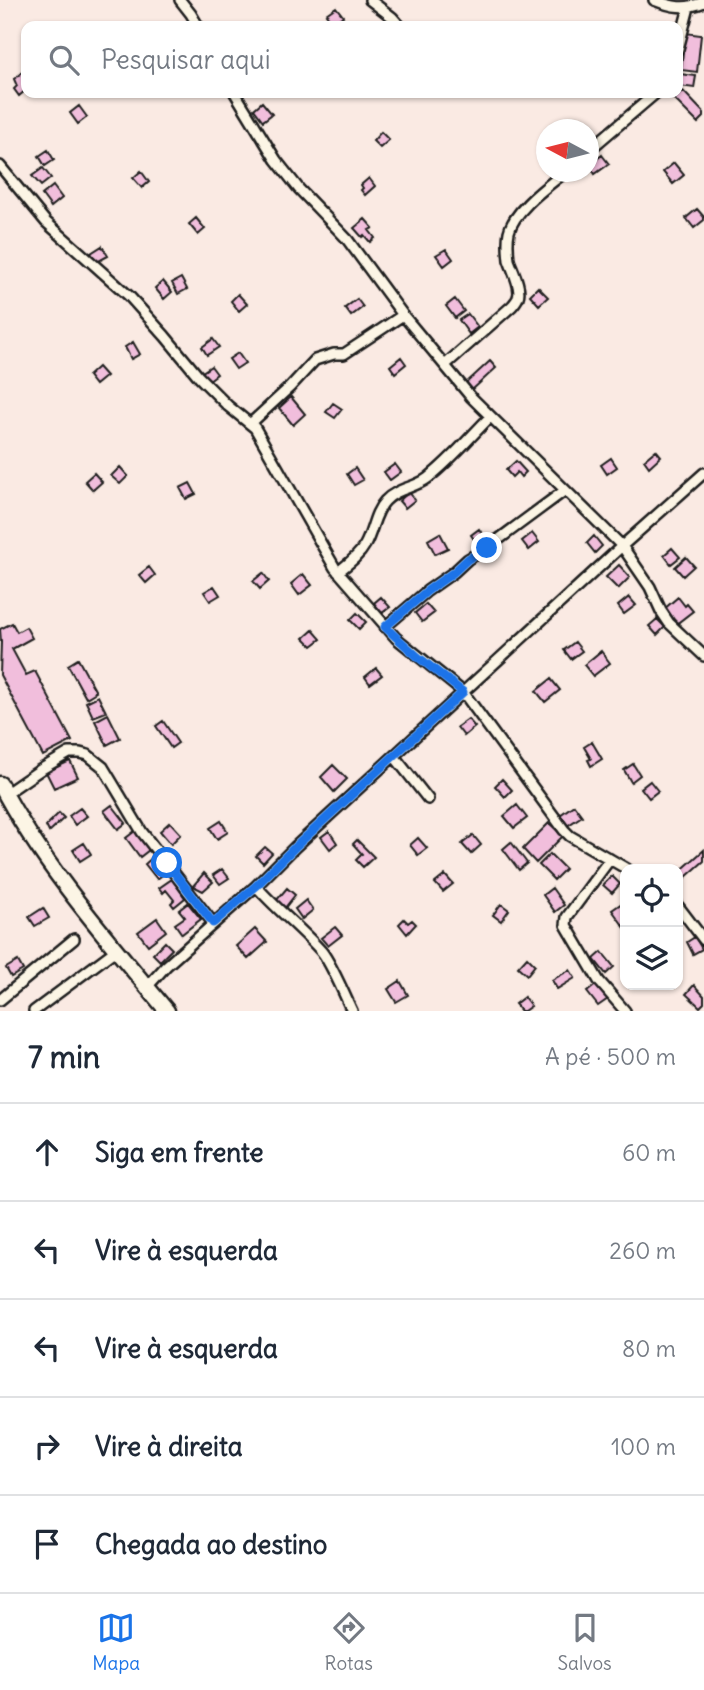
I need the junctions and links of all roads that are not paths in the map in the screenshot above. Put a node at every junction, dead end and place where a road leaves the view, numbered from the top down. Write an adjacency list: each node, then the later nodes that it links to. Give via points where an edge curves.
1 (180, 0): 6 (street)
2 (370, 0): 7 (street)
3 (654, 0): 5 (street)
4 (704, 2): 5 (street)
5 (689, 7): 8 (street)
6 (195, 21)
7 (396, 21)
8 (683, 30)
9 (238, 98): 14 (street, via 275,160 347,239)
10 (650, 98): 11 (street)
11 (599, 142)
12 (0, 166): 17 (street, via 46,222 129,296 228,407)
13 (554, 182): 15 (street, via 514,219 509,231 509,260 518,298)
14 (403, 315): 15 (street); 17 (street, via 344,354 315,360)
15 (445, 365): 16 (street)
16 (490, 417): 19 (street); 21 (street, via 425,480 385,501 360,553)
17 (250, 424): 21 (street)
18 (704, 472): 20 (street)
19 (564, 491): 20 (street); 22 (street, via 468,559)
20 (622, 546): 23 (street, via 665,617); 24 (street)
21 (338, 572): 22 (street)
22 (385, 627): 24 (street)
23 (704, 656)
24 (463, 692): 25 (street); 28 (street, via 564,830)
25 (394, 756): 27 (street); 30 (street)
26 (3, 789): 32 (street, via 69,753 88,755 103,767 142,832); 35 (main road, via 47,860)
27 (428, 799)
28 (610, 859): 29 (street); 41 (street, via 567,917 566,925 599,981)
29 (620, 865)
30 (256, 886): 32 (street); 40 (street, via 324,955)
31 (683, 913): 34 (street)
32 (213, 923): 36 (street)
33 (74, 939): 37 (street)
34 (704, 940)
35 (117, 949): 36 (main road); 38 (street)
36 (147, 987): 39 (main road)
37 (0, 1000)
38 (34, 1011)
39 (167, 1011)
40 (352, 1011)
41 (625, 1011)

